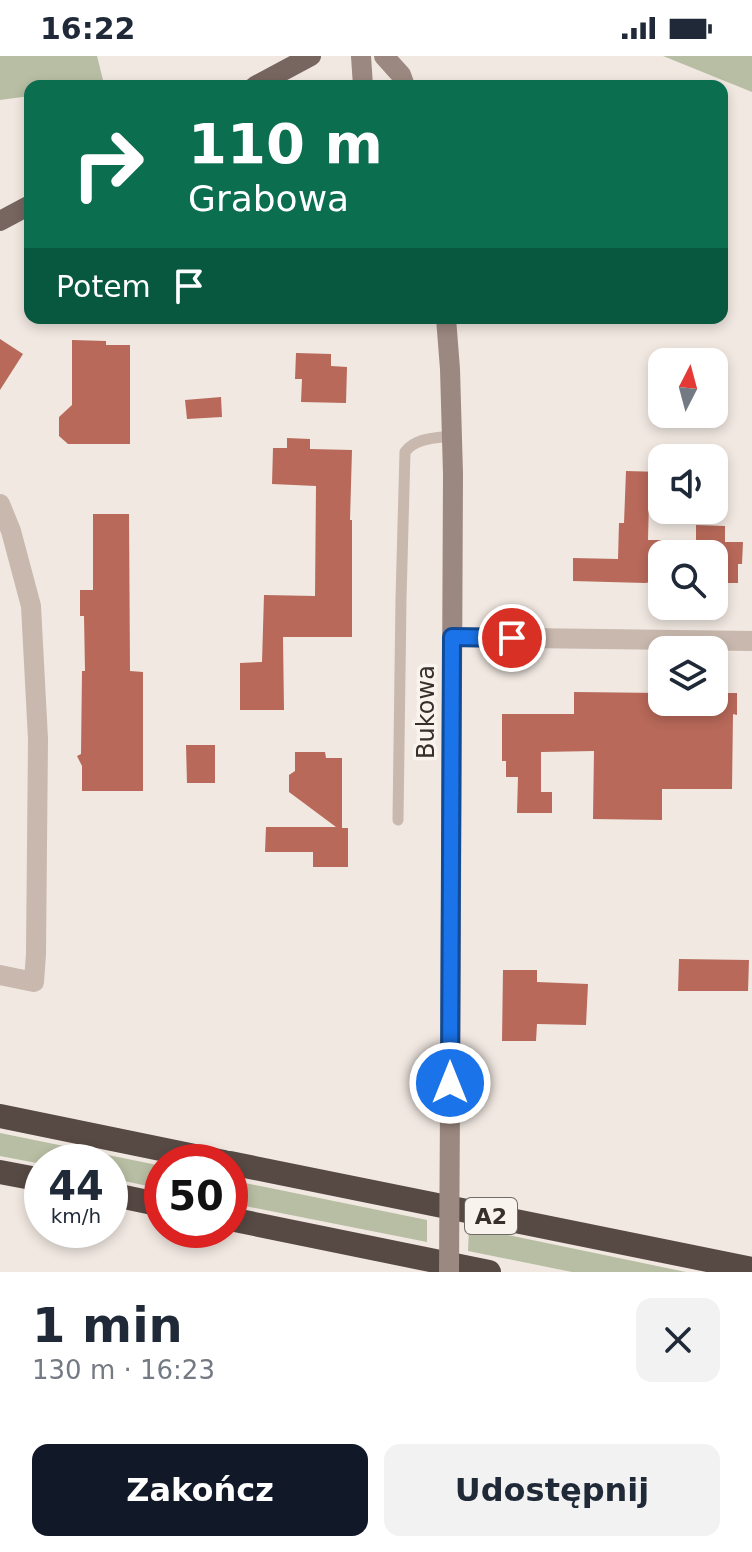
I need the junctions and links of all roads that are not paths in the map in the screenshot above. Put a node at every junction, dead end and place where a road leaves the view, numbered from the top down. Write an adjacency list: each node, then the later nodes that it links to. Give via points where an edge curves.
1 (311, 56): 4 (main road)
2 (361, 56): 5 (main road)
3 (384, 56): 6 (main road)
4 (266, 80)
5 (363, 80)
6 (403, 80)
7 (24, 208): 8 (main road)
8 (0, 221)
9 (447, 324): 10 (main road, Bukowa)
10 (452, 436): 12 (main road, Bukowa); 14 (lane, via 413,443 405,452)
11 (0, 504): 15 (street, via 31,606 38,739 34,982)
12 (452, 637): 13 (street); 23 (main road, Bukowa, bridge)
13 (752, 641)
14 (398, 820)
15 (0, 975)
16 (0, 1116): 17 (highway, A2)
17 (144, 1146)
18 (248, 1167): 22 (highway, A2)
19 (0, 1172): 20 (highway)
20 (24, 1177)
21 (248, 1223): 24 (highway, A2)
22 (752, 1269)
23 (449, 1272)
24 (489, 1272)

